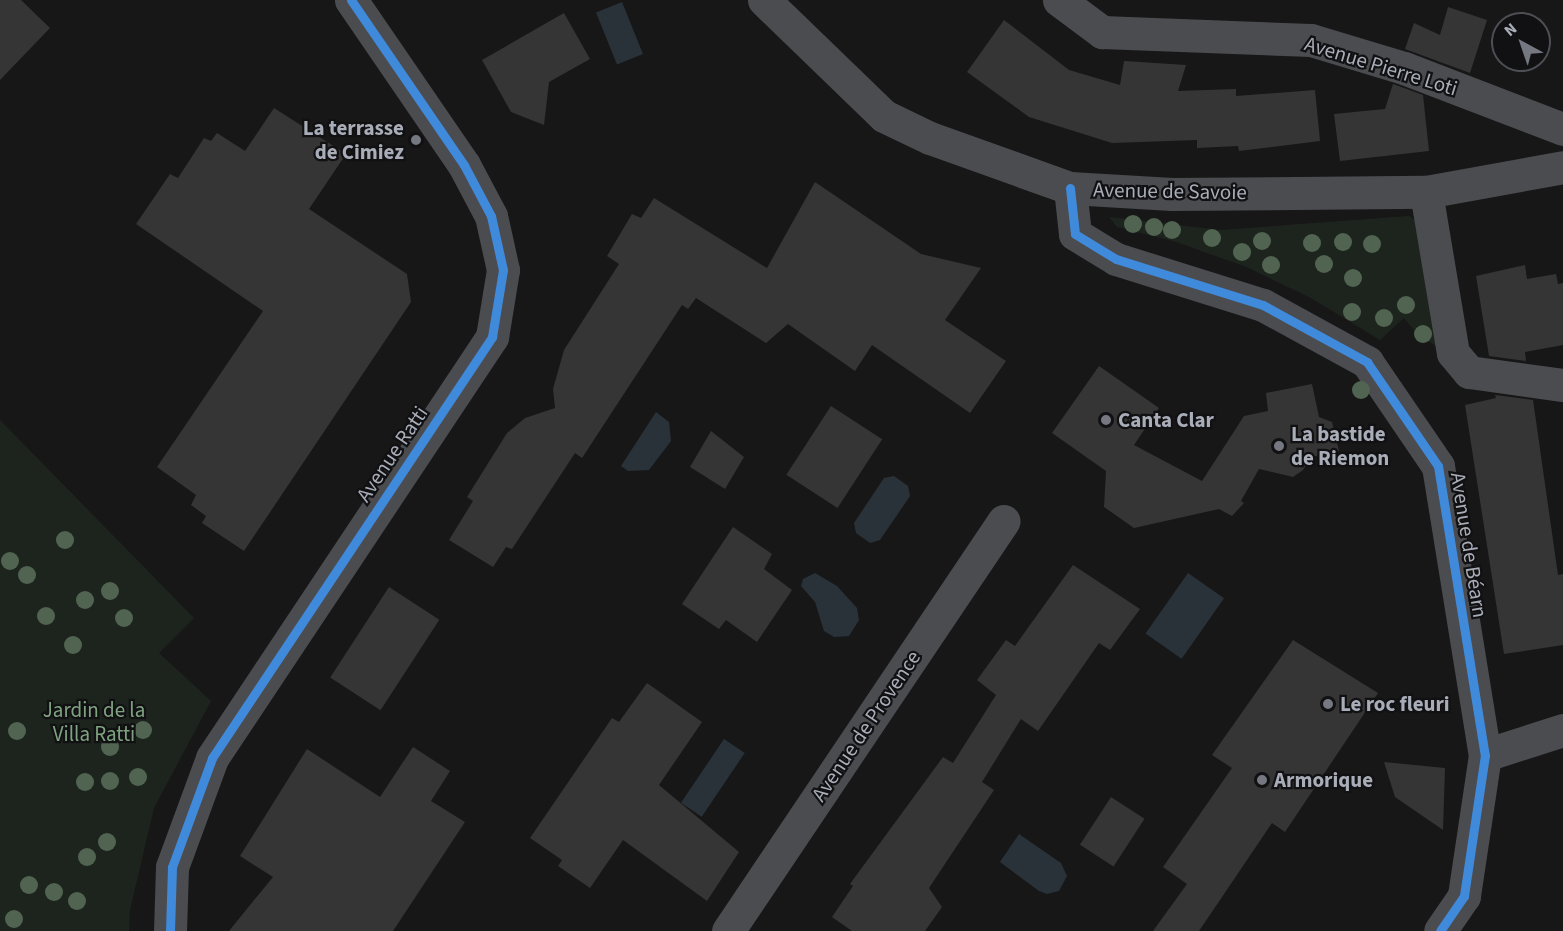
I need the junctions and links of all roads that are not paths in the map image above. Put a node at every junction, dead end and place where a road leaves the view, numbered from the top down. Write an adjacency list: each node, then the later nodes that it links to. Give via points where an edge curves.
1 (351, 0): 12 (street, Avenue Ratti, via 464,165 491,216 503,270 492,337 212,758 171,867)
2 (764, 0): 6 (street, Avenue de Savoie, via 884,116 930,138)
3 (1059, 0): 4 (street, Avenue Pierre Loti, via 1102,32 1311,40 1404,68)
4 (1563, 129)
5 (1563, 167): 7 (street, Avenue de Savoie)
6 (1070, 188): 7 (street, Avenue de Savoie, via 1172,194); 11 (street, Avenue de Béarn, via 1075,234 1116,259 1263,305 1367,362 1438,466)
7 (1426, 192): 8 (street, via 1453,353 1469,372)
8 (1563, 385)
9 (1004, 521): 13 (street, Avenue de Provence)
10 (1563, 730): 11 (street)
11 (1485, 755): 14 (street, Avenue de Béarn, via 1464,896)
12 (170, 931)
13 (728, 931)
14 (1440, 931)

